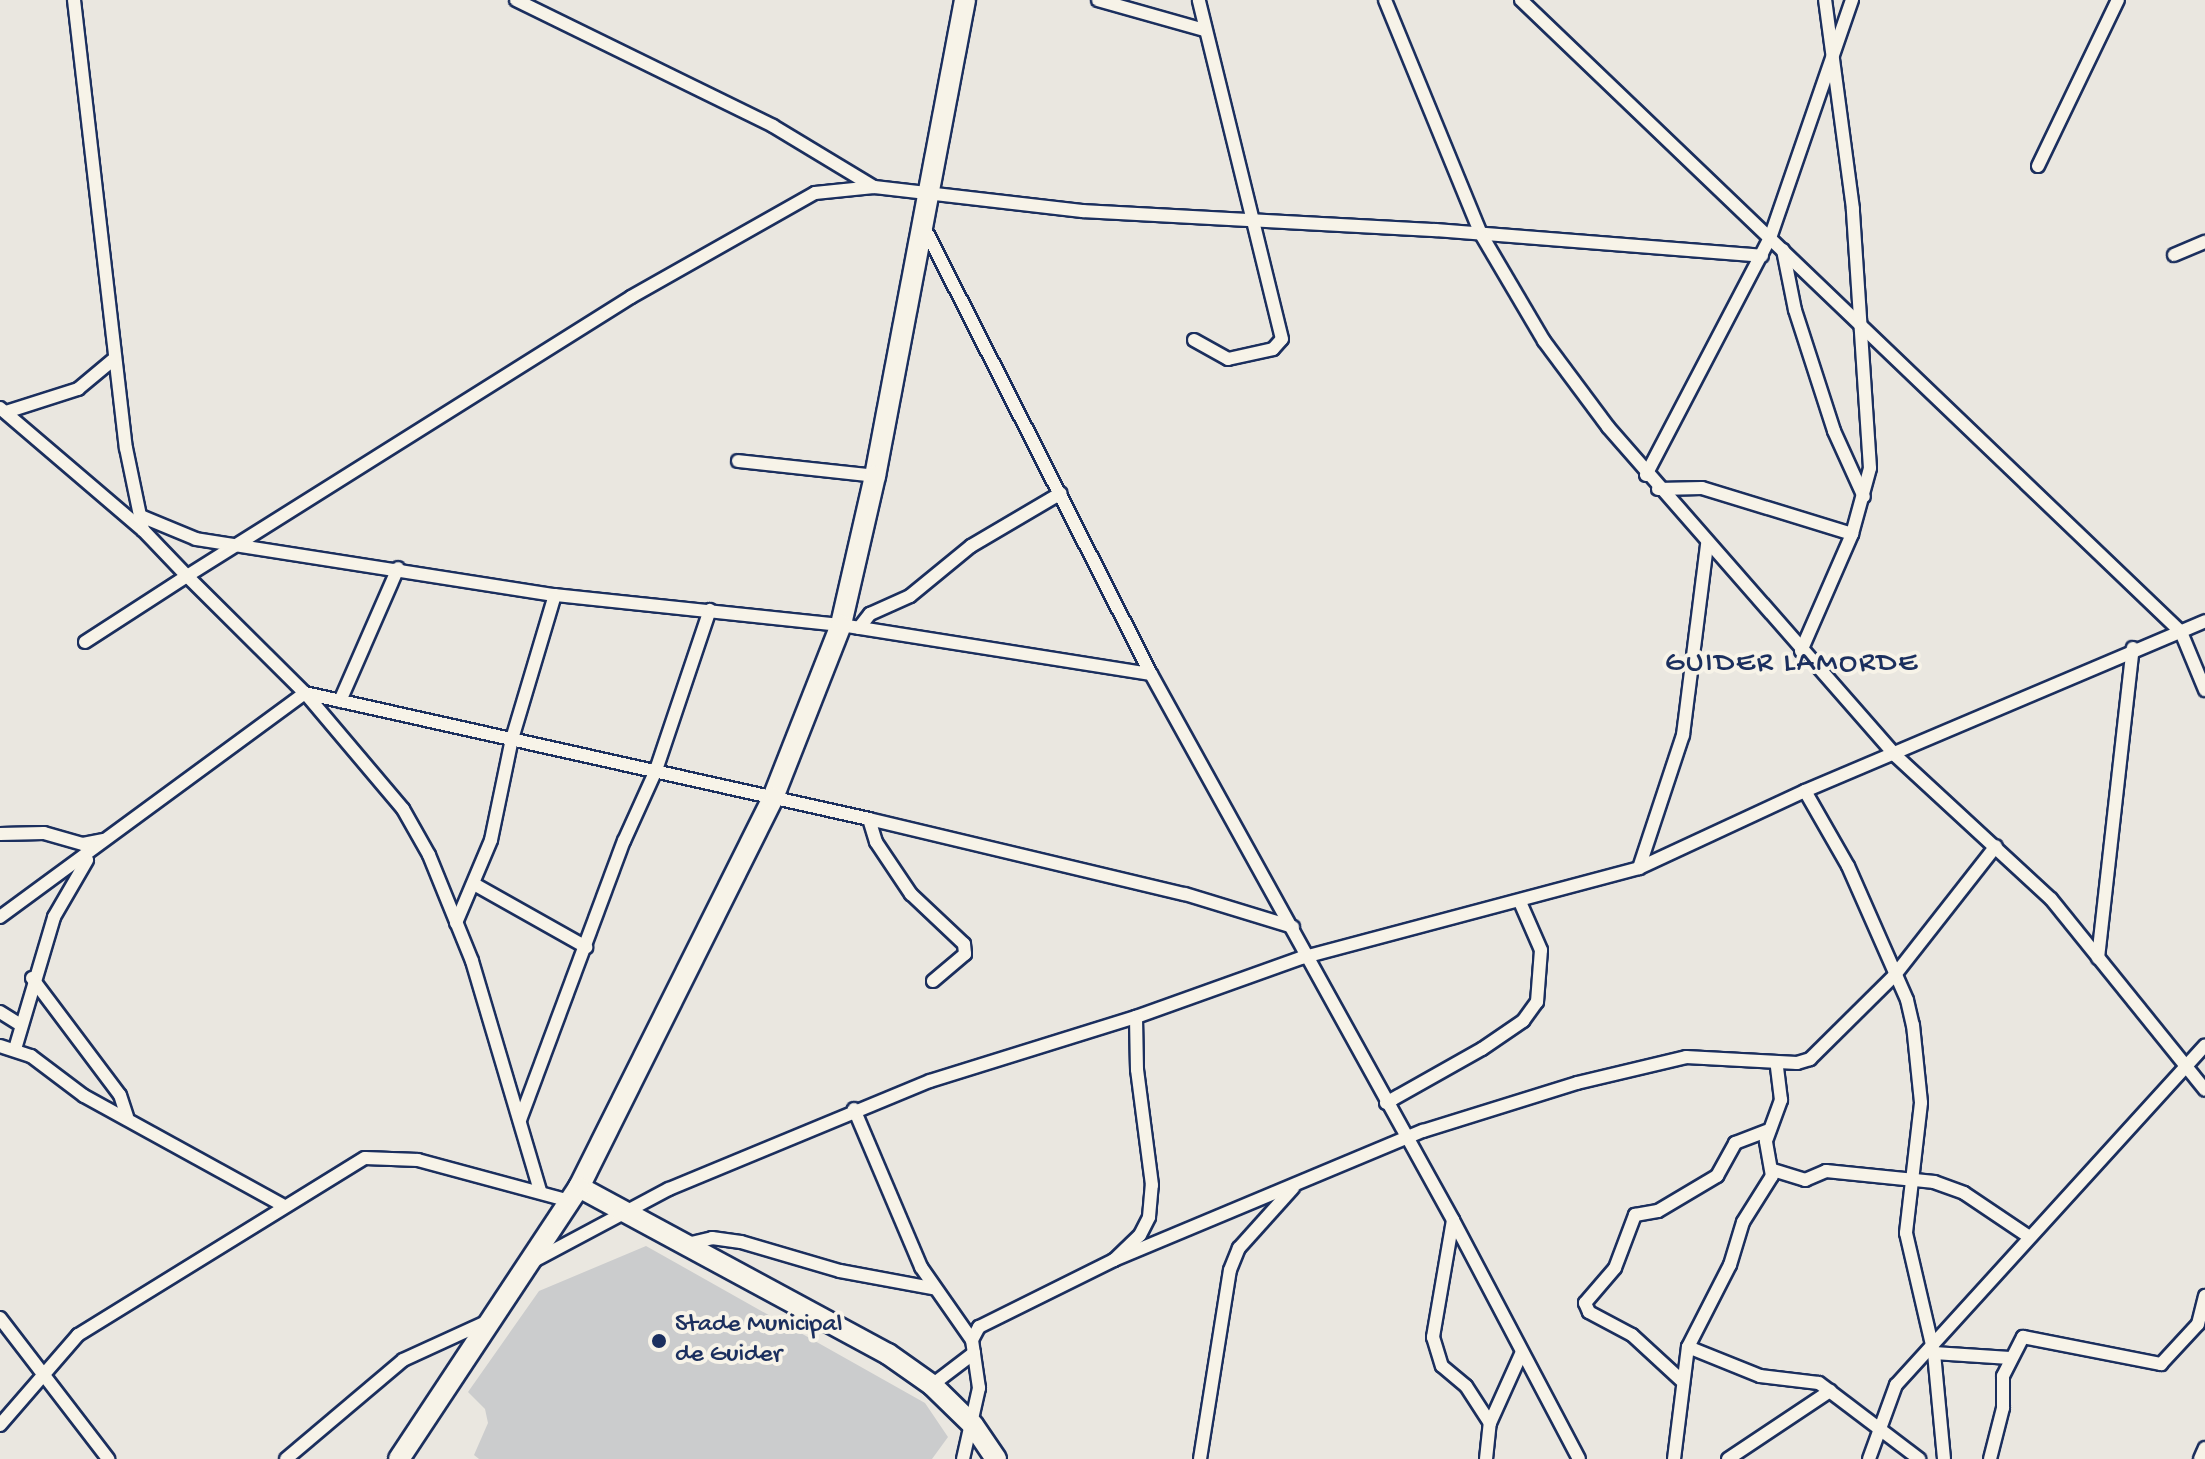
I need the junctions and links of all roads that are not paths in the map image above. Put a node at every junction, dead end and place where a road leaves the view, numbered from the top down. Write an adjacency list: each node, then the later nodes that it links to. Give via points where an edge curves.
1 (74, 0): 26 (street)
2 (516, 0): 14 (street, via 773,126)
3 (965, 0): 15 (main road)
4 (1098, 0): 11 (street)
5 (1199, 0): 11 (street)
6 (1385, 0): 18 (street)
7 (1521, 0): 19 (street)
8 (1825, 0): 12 (street)
9 (1852, 0): 12 (street)
10 (2118, 0): 13 (street)
11 (1204, 30): 16 (street)
12 (1831, 60): 19 (street); 24 (street, via 1853,209)
13 (2038, 166)
14 (874, 187): 15 (street); 36 (street, via 815,193 785,208 631,297)
15 (929, 193): 16 (street, via 1083,211); 17 (main road)
16 (1256, 222): 18 (street); 25 (street, via 1279,345 1228,359)
17 (924, 227): 30 (main road); 32 (street)
18 (1481, 234): 23 (street); 29 (street, via 1544,341)
19 (1770, 238): 21 (street); 23 (street)
20 (2205, 242): 22 (street)
21 (1783, 250): 24 (street); 33 (street, via 1795,310 1829,416)
22 (2174, 255)
23 (1762, 256): 29 (street)
24 (1860, 321): 33 (street, via 1870,439); 44 (street)
25 (1194, 340)
26 (114, 359): 27 (street, via 78,389); 34 (street)
27 (3, 410): 34 (street)
28 (738, 461): 30 (street)
29 (1646, 475): 31 (street)
30 (875, 476): 43 (main road)
31 (1658, 489): 35 (street, via 1702,488); 37 (street)
32 (1061, 493): 43 (street, via 971,546 910,596); 48 (street)
33 (1864, 497): 35 (street)
34 (143, 524): 36 (street); 39 (street)
35 (1852, 534): 47 (street)
36 (244, 544): 38 (street); 39 (street)
37 (1707, 544): 47 (street); 62 (street, via 1683,735)
38 (398, 568): 40 (street); 51 (street)
39 (187, 576): 45 (street); 50 (street)
40 (555, 595): 41 (street); 52 (street)
41 (710, 610): 43 (street); 54 (street)
42 (2205, 621): 44 (street)
43 (850, 627): 48 (street); 56 (main road)
44 (2181, 632): 46 (street); 49 (street)
45 (85, 642)
46 (2133, 648): 53 (street); 70 (street)
47 (1801, 651): 53 (street)
48 (1151, 674): 67 (street)
49 (2205, 690)
50 (305, 693): 51 (street); 59 (street); 66 (street, via 403,809)
51 (340, 701): 52 (street)
52 (512, 739): 54 (street); 63 (street, via 491,840)
53 (1896, 756): 55 (street); 60 (street)
54 (656, 770): 56 (street); 68 (street)
55 (1805, 791): 62 (street); 71 (street, via 1848,866)
56 (773, 798): 57 (street); 93 (main road)
57 (869, 819): 67 (street, via 1185,894); 73 (street, via 876,842 911,894 964,944 965,954)
58 (0, 834): 59 (street, via 44,833 83,844)
59 (108, 840): 61 (street)
60 (1996, 846): 70 (street, via 2051,899); 71 (street)
61 (91, 854): 65 (street); 72 (street, via 54,917)
62 (1639, 868): 64 (street)
63 (474, 884): 66 (street); 68 (street)
64 (1520, 902): 69 (street); 83 (street, via 1541,950 1537,1002 1523,1021 1482,1049)
65 (0, 917)
66 (456, 923): 86 (street)
67 (1293, 927): 69 (street)
68 (586, 947): 86 (street)
69 (1309, 956): 75 (street); 83 (street)
70 (2098, 958): 81 (street)
71 (1894, 976): 80 (street, via 1810,1059); 90 (street, via 1907,1000 1918,1058 1921,1103)
72 (32, 978): 76 (street); 85 (street, via 120,1095)
73 (933, 981)
74 (0, 1012): 76 (street)
75 (1136, 1017): 84 (street); 99 (street, via 1137,1070 1152,1185 1149,1217 1140,1235)
76 (21, 1025): 79 (street)
77 (2205, 1045): 81 (street)
78 (0, 1046): 79 (street)
79 (15, 1049): 85 (street, via 70,1088)
80 (1776, 1062): 87 (street, via 1781,1100); 88 (street, via 1670,1059)
81 (2188, 1068): 82 (street); 97 (street)
82 (2205, 1090)
83 (1386, 1103): 88 (street)
84 (854, 1109): 95 (street, via 669,1189); 101 (street, via 893,1210)
85 (127, 1117): 94 (street)
86 (520, 1120): 92 (street)
87 (1767, 1131): 89 (street); 111 (street, via 1735,1143 1717,1176 1658,1211 1635,1215 1615,1268 1585,1303 1589,1312 1632,1335)
88 (1406, 1137): 91 (street); 96 (street)
89 (1773, 1170): 90 (street, via 1805,1180 1818,1171); 106 (street, via 1743,1222 1730,1265)
90 (1909, 1177): 97 (street, via 1956,1188); 107 (street, via 1908,1253)
91 (1298, 1183): 99 (street); 124 (street, via 1239,1248 1230,1270)
92 (540, 1190): 93 (street); 94 (street, via 418,1160 378,1157 345,1167)
93 (574, 1194): 95 (main road); 100 (main road)
94 (282, 1205): 110 (street, via 78,1335)
95 (629, 1213): 98 (main road); 100 (street)
96 (1453, 1220): 108 (street); 114 (street, via 1433,1337 1442,1366 1466,1386)
97 (2028, 1236): 107 (street)
98 (687, 1244): 101 (street, via 712,1238 741,1242 840,1271); 112 (main road, via 888,1354)
99 (1114, 1260): 105 (street, via 991,1317)
100 (527, 1264): 103 (main road)
101 (932, 1288): 105 (street)
102 (2205, 1296): 109 (street, via 2198,1324 2161,1364 2026,1335)
103 (495, 1318): 120 (street, via 403,1360); 121 (main road)
104 (2, 1325): 110 (street)
105 (973, 1347): 112 (street); 116 (street, via 979,1388)
106 (1688, 1347): 111 (street); 113 (street, via 1760,1376 1819,1383)
107 (1932, 1348): 109 (street); 117 (street, via 1896,1385); 131 (street)
108 (1521, 1354): 114 (street); 126 (street)
109 (2010, 1358): 132 (street)
110 (46, 1375): 115 (street); 119 (street)
111 (1681, 1380): 127 (street)
112 (932, 1385): 116 (main road)
113 (1830, 1391): 117 (street); 128 (street)
114 (1490, 1423): 125 (street)
115 (0, 1425)
116 (973, 1425): 122 (street); 123 (main road)
117 (1880, 1429): 129 (street); 130 (street)
118 (2205, 1448): 133 (street)
119 (108, 1459)
120 (286, 1459)
121 (399, 1459)
122 (963, 1459)
123 (996, 1459)
124 (1200, 1459)
125 (1486, 1459)
126 (1579, 1459)
127 (1674, 1459)
128 (1728, 1459)
129 (1869, 1459)
130 (1919, 1459)
131 (1944, 1459)
132 (1990, 1459)
133 (2200, 1459)

